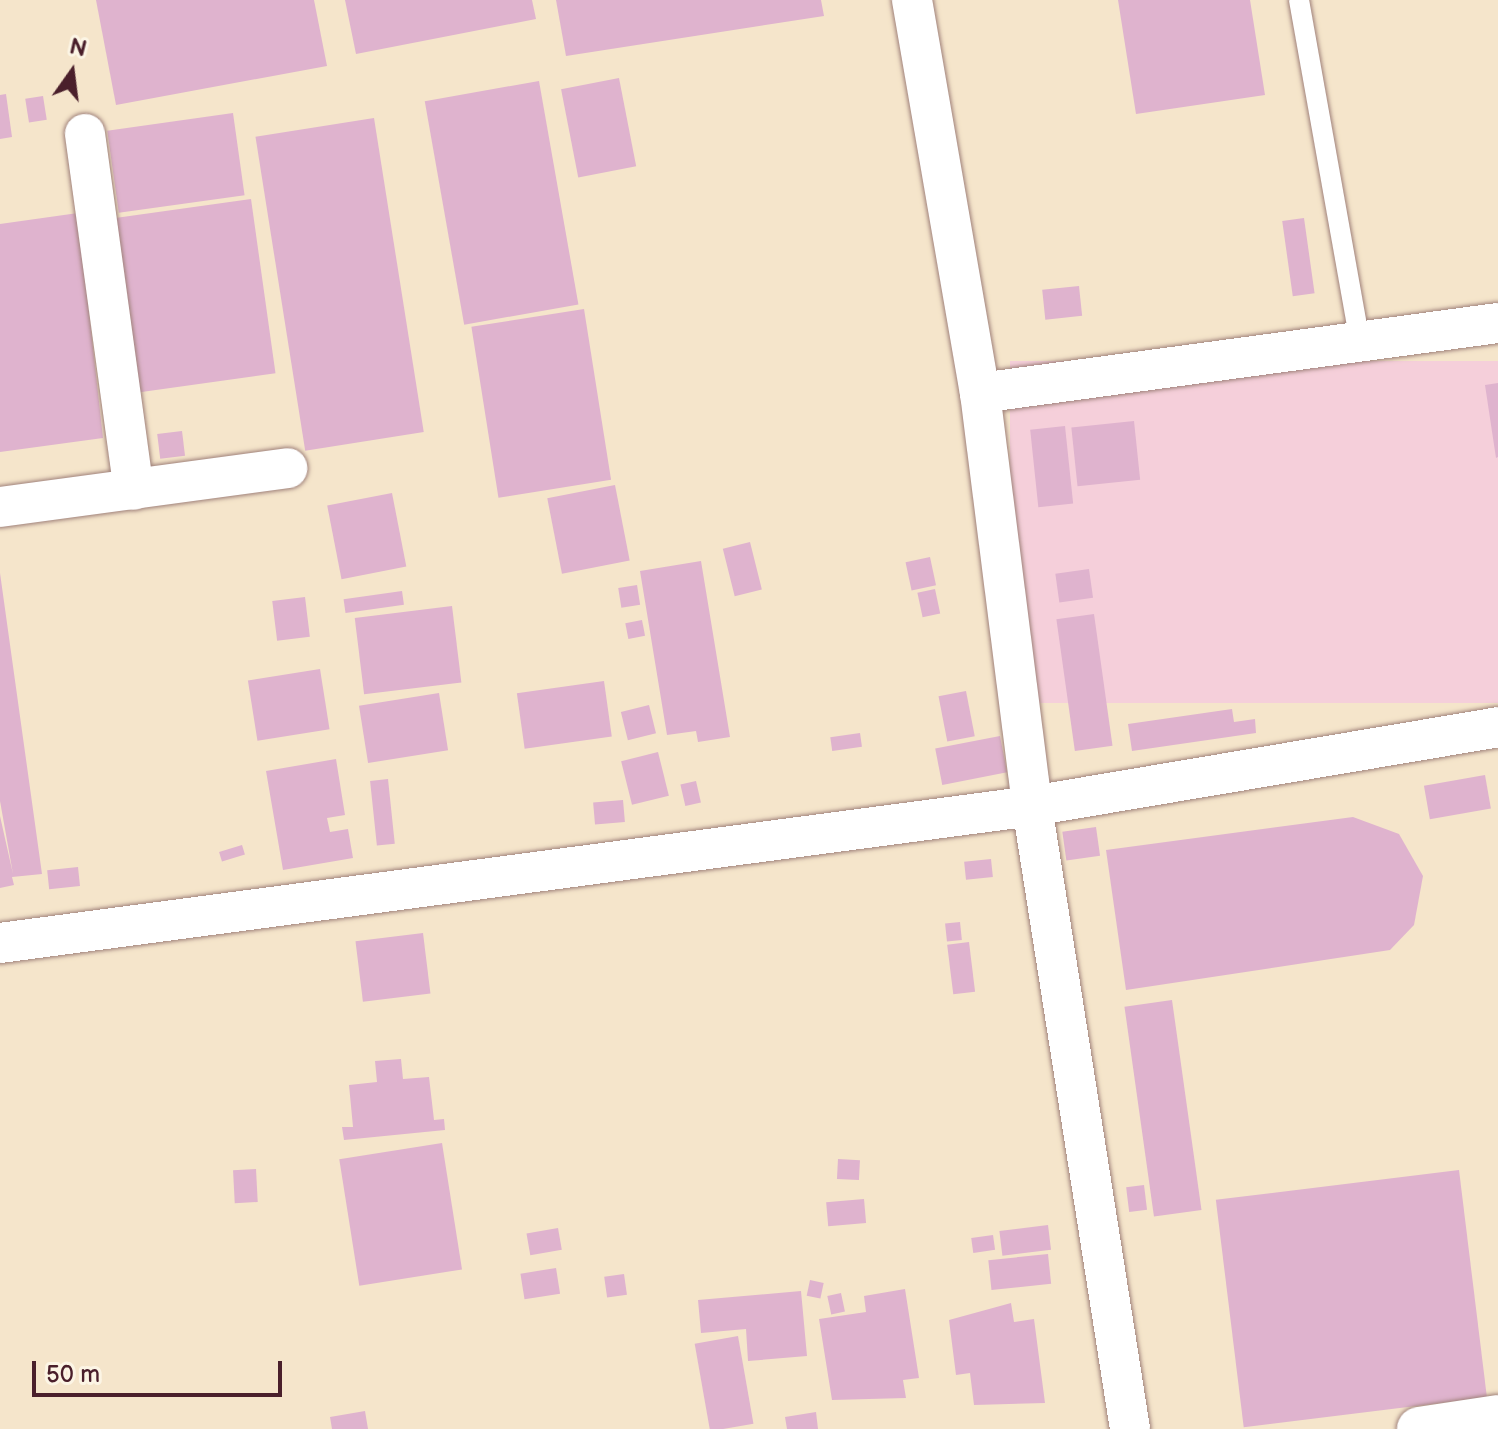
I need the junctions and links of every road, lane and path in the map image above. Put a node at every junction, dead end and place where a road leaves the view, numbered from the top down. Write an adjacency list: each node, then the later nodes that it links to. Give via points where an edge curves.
1 (912, 0): 6 (street)
2 (1299, 0): 5 (lane)
3 (85, 134): 8 (street)
4 (1498, 323): 5 (street)
5 (1360, 342): 6 (street)
6 (980, 393): 11 (street)
7 (287, 468): 8 (street)
8 (134, 490): 9 (street)
9 (0, 507)
10 (1498, 727): 11 (street)
11 (1032, 806): 12 (street); 14 (street)
12 (0, 943)
13 (1498, 1417): 15 (street)
14 (1130, 1429)
15 (1419, 1429)

